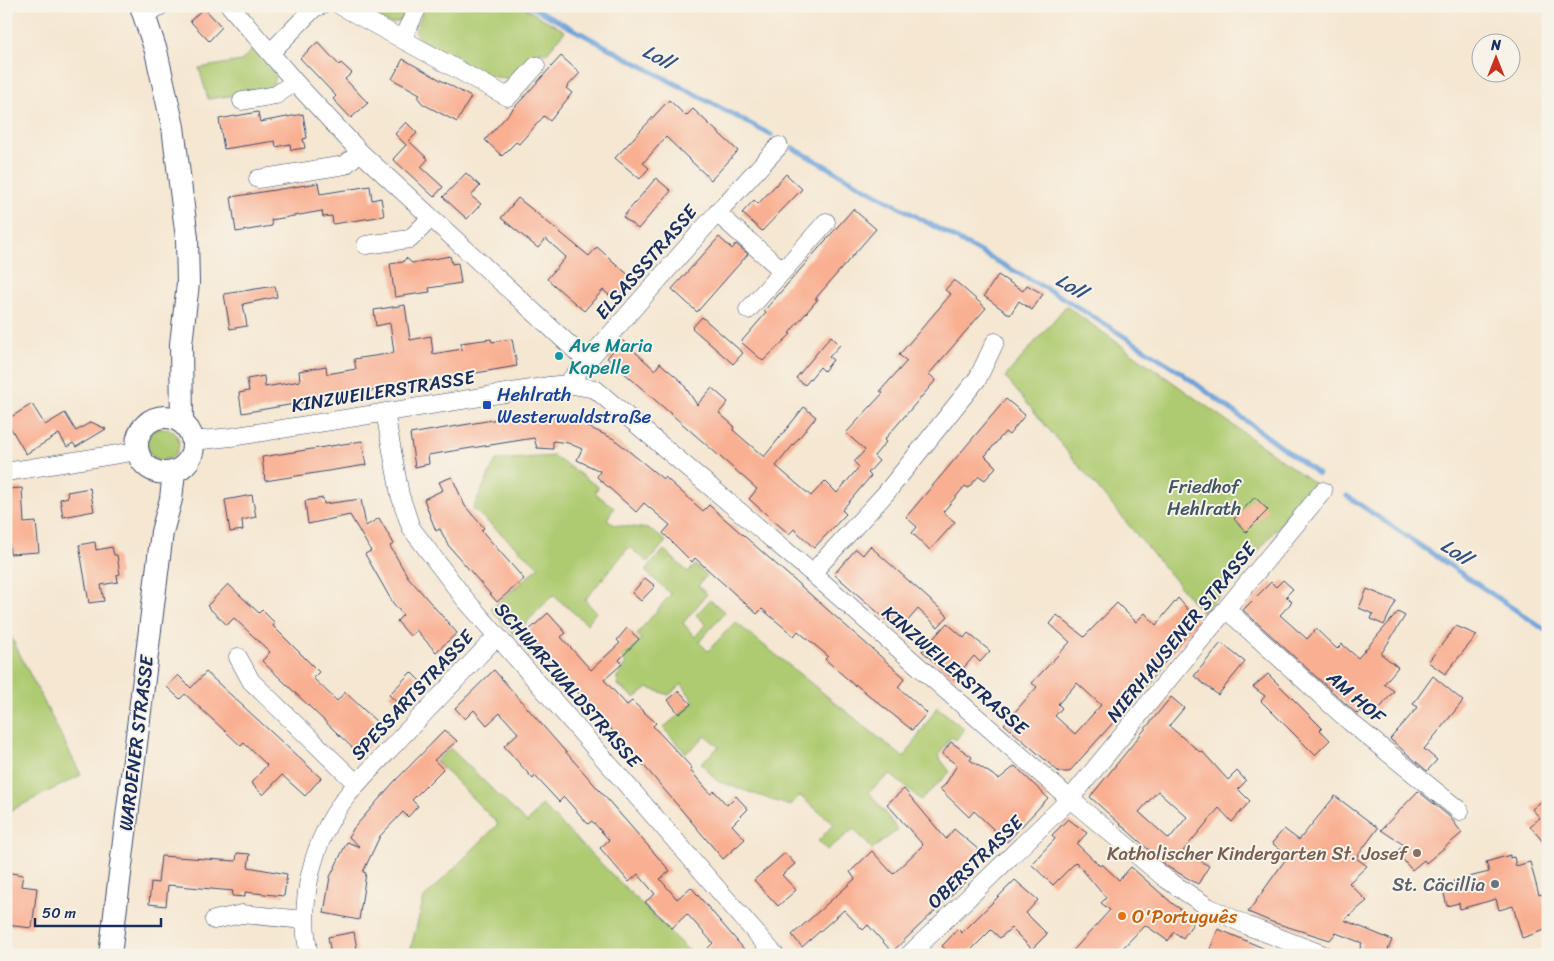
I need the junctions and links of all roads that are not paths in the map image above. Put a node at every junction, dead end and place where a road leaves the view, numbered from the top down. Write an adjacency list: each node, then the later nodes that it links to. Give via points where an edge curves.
1 (230, 6): 7 (street)
2 (320, 6): 7 (street, via 314,8)
3 (341, 6): 6 (street)
4 (418, 7): 6 (street)
5 (149, 9): 24 (street, via 173,127 187,238 188,283)
6 (402, 39): 8 (street, via 508,97)
7 (270, 53): 9 (street)
8 (536, 66)
9 (295, 82): 10 (street, via 276,94); 12 (street)
10 (242, 101)
11 (779, 146): 14 (street, ELSASSSTRASSE)
12 (360, 152): 13 (street, via 345,165); 15 (street)
13 (258, 179)
14 (717, 213): 18 (street, ELSASSSTRASSE); 21 (street, ELSASSSTRASSE)
15 (430, 219): 17 (street, via 410,239); 21 (street)
16 (826, 222): 18 (street)
17 (366, 245)
18 (783, 271): 19 (street)
19 (748, 310)
20 (995, 342): 30 (street, via 978,378 886,493)
21 (588, 362): 22 (street, ELSASSSTRASSE)
22 (567, 384): 23 (street, KINZWEILERSTRASSE); 30 (street, KINZWEILERSTRASSE, via 595,389 606,396)
23 (385, 412): 25 (street, KINZWEILERSTRASSE); 32 (street, SCHWARZWALDSTRASSE, via 400,495 411,528)
24 (171, 419): 25 (street, via 191,434); 26 (street, via 154,419 142,428)
25 (193, 441): 28 (street, via 189,460)
26 (137, 451): 27 (street); 28 (street, via 147,467)
27 (6, 472)
28 (165, 472): 39 (street, WARDENER STRASSE, via 161,499 162,532)
29 (1323, 491): 31 (street, NIERHAUSENER STRASSE)
30 (812, 573): 35 (street, KINZWEILERSTRASSE)
31 (1227, 610): 35 (street, NIERHAUSENER STRASSE); 36 (street, AM HOF, via 1350,722)
32 (497, 636): 34 (street, SPESSARTSTRASSE); 41 (street, SCHWARZWALDSTRASSE)
33 (238, 657): 34 (street, SPESSARTSTRASSE, via 252,681)
34 (357, 784): 38 (street, SPESSARTSTRASSE, via 324,833 308,879)
35 (1070, 799): 42 (street, OBERSTRASSE); 43 (street, KINZWEILERSTRASSE, via 1166,879 1208,907)
36 (1460, 811)
37 (214, 920): 38 (street, via 242,914)
38 (304, 920): 40 (street, SPESSARTSTRASSE)
39 (110, 955)
40 (309, 955)
41 (775, 955)
42 (909, 955)
43 (1324, 955)

